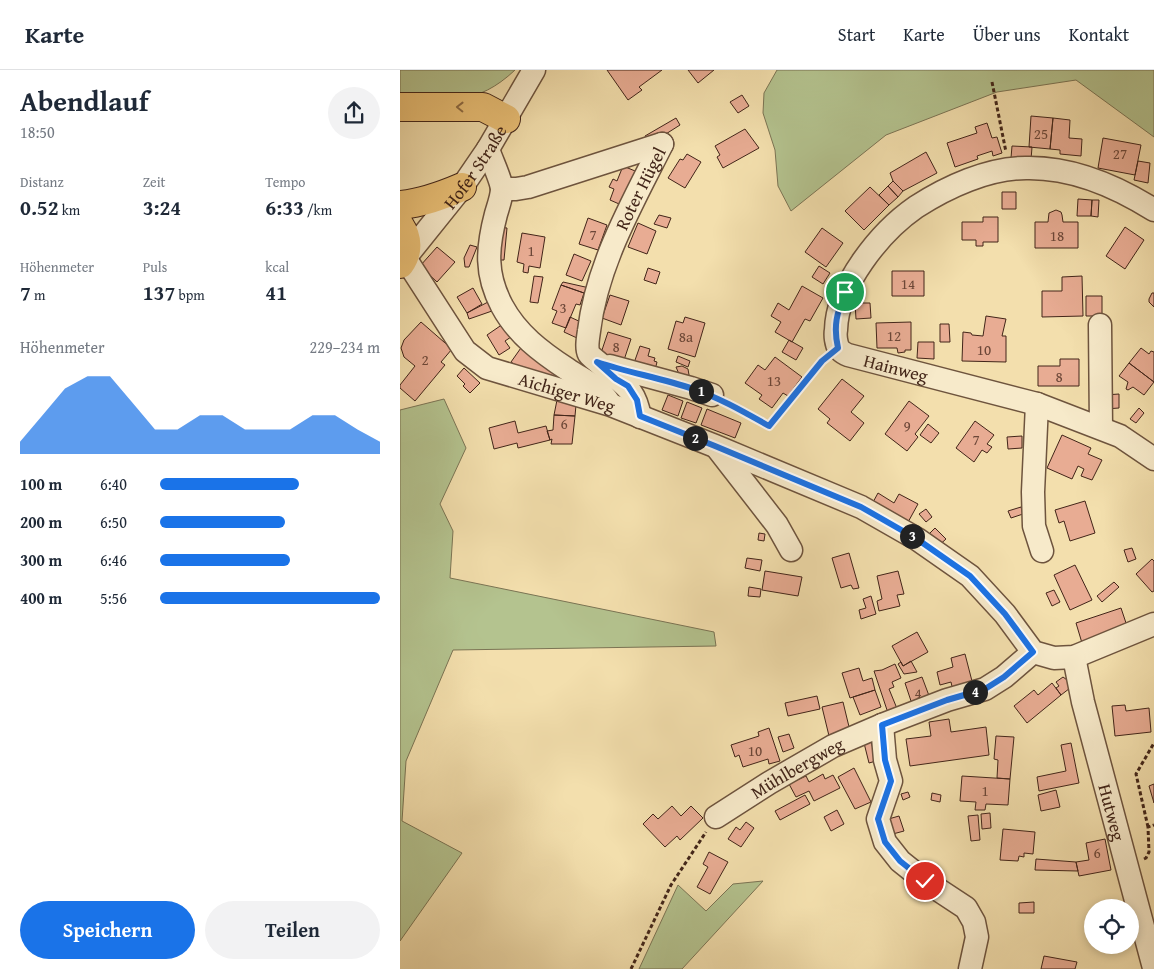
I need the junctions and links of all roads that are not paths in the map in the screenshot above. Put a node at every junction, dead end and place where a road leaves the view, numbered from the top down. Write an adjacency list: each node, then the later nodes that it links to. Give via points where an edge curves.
1 (534, 70): 3 (street, Hofer Straße)
2 (400, 107): 3 (highway, one-way to 2, via 483,107)
3 (506, 119): 4 (street, Hofer Straße)
4 (488, 149): 5 (street, Hofer Straße); 6 (street)
5 (462, 187): 7 (highway, via 436,198); 10 (street, Hofer Straße)
6 (502, 189): 12 (street, Roter Hügel, via 528,186 662,144 617,235 597,288 588,349); 15 (street, via 488,257 491,278 502,306 523,336 596,387)
7 (400, 205)
8 (1154, 210): 14 (street, Hainweg, via 1088,178 1025,168 986,174 916,207 897,222 858,268 836,316 838,348 848,356)
9 (400, 226): 10 (highway, via 407,244)
10 (401, 259): 15 (street, Aichiger Weg, via 465,351 487,368)
11 (1100, 325): 17 (street)
12 (597, 362): 13 (street); 16 (street, Roter Hügel, via 628,386 637,400)
13 (712, 395)
14 (1038, 404): 17 (street, Hainweg); 21 (street, via 1033,492 1034,526)
15 (611, 405): 16 (street, Aichiger Weg)
16 (640, 416): 18 (street, Aichiger Weg)
17 (1101, 428): 19 (street, Hainweg, via 1120,436)
18 (715, 446): 20 (street, via 777,525); 23 (street, Aichiger Weg, via 861,507 917,539 970,576 1005,614)
19 (1154, 459)
20 (791, 550)
21 (1042, 551)
22 (1154, 624): 24 (street)
23 (1033, 652): 24 (street, via 1054,658); 25 (street, Mühlbergweg, via 985,689)
24 (1074, 657): 27 (street, Hutweg)
25 (882, 725): 26 (street, Mühlbergweg, via 833,746); 28 (street, via 885,760 891,781 878,819 885,842 912,871 966,908 977,936)
26 (716, 817)
27 (1154, 968)
28 (970, 969)

